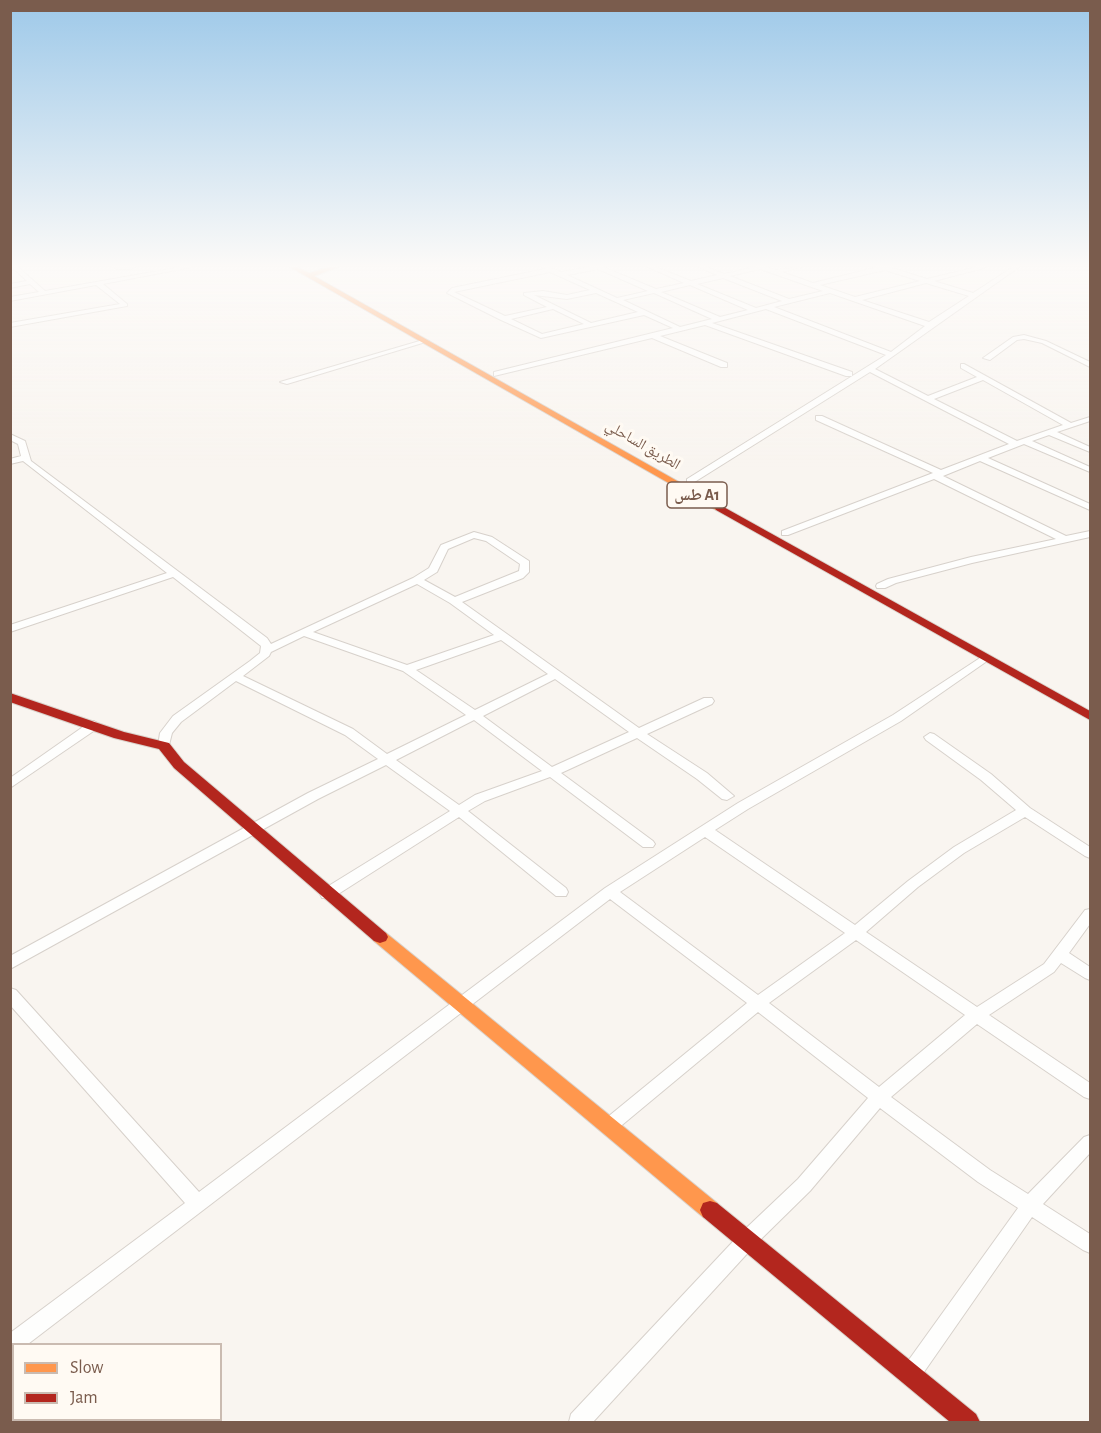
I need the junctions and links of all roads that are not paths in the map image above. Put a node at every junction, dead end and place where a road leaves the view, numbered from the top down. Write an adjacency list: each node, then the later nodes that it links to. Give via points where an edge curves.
1 (413, 334): 10 (main road, الطريق الساحلي / طس A1)
2 (424, 334): 17 (main road, الطريق الساحلي / طس A1)
3 (536, 334): 4 (street)
4 (552, 334)
5 (662, 334): 9 (street)
6 (736, 334): 18 (street)
7 (836, 334): 11 (street)
8 (919, 334): 11 (street)
9 (654, 336): 14 (street); 17 (street)
10 (425, 341): 20 (street); 22 (main road, الطريق الساحلي / طس A1)
11 (892, 355): 16 (street)
12 (987, 358): 13 (street, via 1015,338 1024,338 1044,342)
13 (1090, 364)
14 (724, 365)
15 (964, 366): 19 (street)
16 (870, 369): 21 (street); 35 (street)
17 (497, 374): 22 (main road, الطريق الساحلي / طس A1)
18 (849, 374)
19 (982, 377): 21 (street); 25 (street)
20 (284, 382)
21 (927, 399): 28 (street)
22 (545, 405): 35 (main road, الطريق الساحلي / طس A1); 44 (main road, الطريق الساحلي / طس A1)
23 (819, 418): 34 (street)
24 (1090, 419): 25 (street)
25 (1069, 425): 26 (street)
26 (1049, 432): 28 (street); 29 (street)
27 (10, 436): 30 (street, via 22,443)
28 (1022, 443): 31 (street); 33 (street)
29 (1090, 450)
30 (25, 458): 32 (street); 40 (street)
31 (982, 459): 34 (street); 36 (street)
32 (10, 462)
33 (1090, 470)
34 (938, 475): 37 (street); 39 (street)
35 (690, 481): 37 (main road, الطريق الساحلي / طس A1)
36 (1090, 507)
37 (785, 533): 42 (main road, الطريق الساحلي / طس A1)
38 (1090, 534): 39 (street)
39 (1064, 539): 42 (street)
40 (173, 574): 45 (street); 48 (street, via 263,639)
41 (417, 580): 43 (street); 43 (street, via 433,570 444,547 474,535 489,539 525,563 519,576); 46 (street)
42 (881, 586): 44 (main road, الطريق الساحلي / طس A1)
43 (454, 602): 47 (street)
44 (927, 618): 49 (main road, الطريق الساحلي / طس A1); 55 (main road, الطريق الساحلي / طس A1)
45 (10, 629)
46 (305, 633): 48 (street); 50 (street)
47 (501, 636): 50 (street); 51 (street)
48 (266, 650): 52 (street)
49 (986, 657): 57 (main road, الطريق الساحلي / طس A1); 69 (street, via 897,718)
50 (407, 669): 56 (street)
51 (555, 675): 56 (street); 59 (street)
52 (236, 677): 61 (street, via 177,719 166,733); 62 (street, via 342,728)
53 (10, 697): 58 (main road)
54 (708, 701): 59 (street)
55 (1090, 702)
56 (474, 715): 62 (street); 63 (street)
57 (1090, 716)
58 (94, 725): 61 (main road); 64 (street)
59 (639, 734): 63 (street); 65 (street)
60 (930, 737): 66 (street)
61 (164, 746): 68 (main road, via 179,765)
62 (387, 760): 67 (street); 68 (street)
63 (552, 772): 67 (street, via 480,798); 70 (street)
64 (10, 784)
65 (727, 796)
66 (1025, 811): 71 (street); 76 (street, via 959,850)
67 (458, 812): 72 (street); 74 (street)
68 (252, 829): 74 (main road); 78 (street)
69 (705, 830): 73 (street); 76 (street)
70 (648, 844)
71 (1090, 854)
72 (561, 892)
73 (610, 892): 81 (street); 82 (street)
74 (327, 894): 82 (main road)
75 (1090, 914): 77 (street)
76 (855, 933): 81 (street); 83 (street)
77 (1061, 955): 79 (street); 83 (street, via 1049,968)
78 (10, 963)
79 (1090, 974)
80 (10, 994): 88 (street)
81 (758, 1003): 85 (street); 86 (street)
82 (462, 1004): 86 (main road); 88 (street)
83 (977, 1016): 84 (street); 85 (street)
84 (1090, 1092)
85 (879, 1097): 89 (street, via 984,1176); 90 (street, via 804,1185)
86 (610, 1125): 90 (main road)
87 (1090, 1142): 89 (street)
88 (197, 1203): 92 (street)
89 (1031, 1204): 91 (street); 93 (street)
90 (748, 1239): 93 (main road); 94 (street)
91 (1090, 1244)
92 (14, 1343)
93 (910, 1375): 95 (main road)
94 (579, 1422)
95 (968, 1422)

